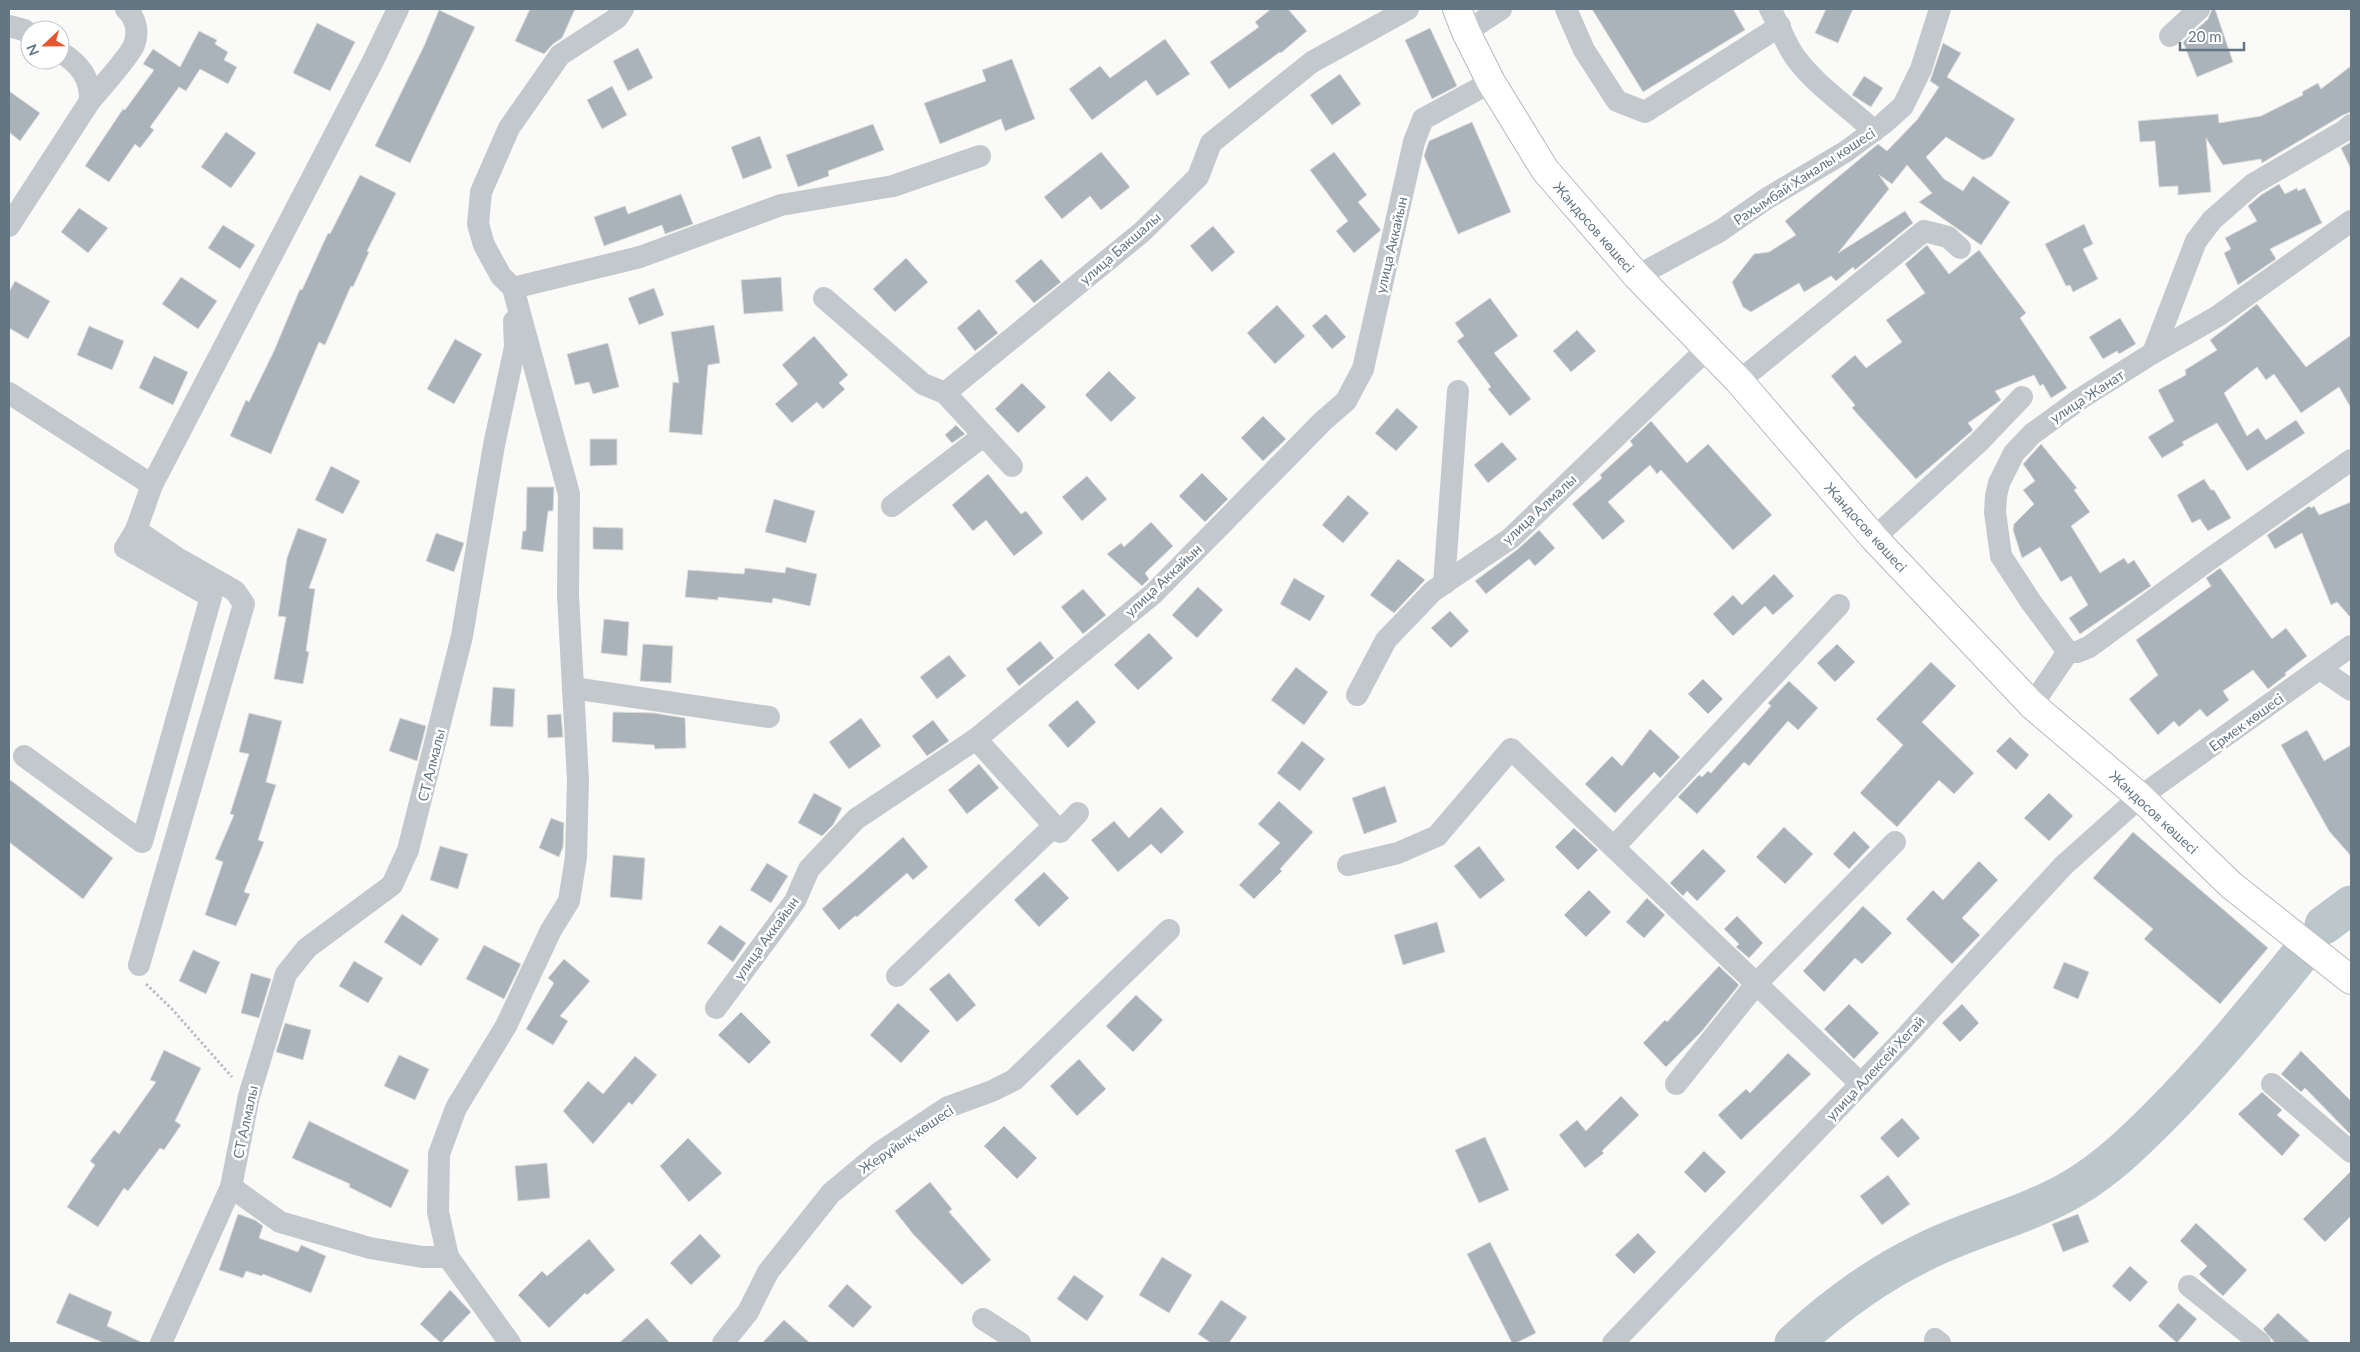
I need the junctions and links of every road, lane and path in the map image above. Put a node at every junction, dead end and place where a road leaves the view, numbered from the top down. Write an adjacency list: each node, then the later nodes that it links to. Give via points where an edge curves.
1 (126, 9): 14 (street, via 137,27 134,46)
2 (398, 9): 34 (street)
3 (623, 9): 22 (street, via 617,18 560,55 509,128 481,192 478,224 484,245 500,276)
4 (1408, 9): 29 (street, улица Бакшалы, via 1312,62 1211,143 1198,177 1142,232)
5 (1501, 9): 10 (street)
6 (1566, 9): 9 (street, via 1584,50 1617,102 1644,112)
7 (1940, 9): 16 (street, Рахымбай Ханалы көшесі, via 1921,69 1903,106)
8 (2199, 9): 11 (street)
9 (1775, 18): 16 (street, via 1795,56 1821,87 1853,110)
10 (1461, 20): 13 (main road, Жандосов көшесі)
11 (2170, 36)
12 (70, 59): 14 (street, via 85,74)
13 (1490, 82): 21 (main road, Жандосов көшесі, via 1545,170); 48 (street, улица Аккайын, via 1423,119 1414,142 1363,369 1346,401 1153,594)
14 (90, 101): 19 (street)
15 (2351, 125): 25 (street, via 2253,184 2212,220 2196,241)
16 (1874, 131): 21 (street, Рахымбай Ханалы көшесі, via 1720,231)
17 (980, 156): 22 (street, via 893,186 781,205 640,257)
18 (2351, 221): 25 (street, улица Жанат, via 2218,316)
19 (9, 226)
20 (1960, 248): 26 (street, via 1948,237 1924,231)
21 (1637, 276): 24 (main road, Жандосов көшесі)
22 (513, 288): 43 (street, via 569,494 568,595); 65 (street, СТ Алмалы, via 515,347 494,445 462,636 408,850 392,885 307,948 286,974)
23 (824, 298): 29 (street, via 923,384)
24 (1708, 348): 26 (main road, Жандосов көшесі); 38 (street, улица Алмалы, via 1511,538)
25 (2153, 353): 41 (street, улица Жанат, via 2032,434 2014,453 1999,484 1995,512 2001,556)
26 (1739, 381): 37 (main road, Жандосов көшесі)
27 (1458, 390): 38 (street)
28 (9, 393): 34 (street)
29 (945, 393): 31 (street)
30 (2022, 397): 37 (street, via 1979,442)
31 (984, 436): 33 (street); 35 (street)
32 (2351, 460): 41 (street, via 2090,647)
33 (1012, 466)
34 (152, 485): 36 (street)
35 (892, 506)
36 (136, 530): 49 (street, via 125,548 211,597 142,842); 57 (street, via 235,591 244,604)
37 (1874, 538): 46 (main road, Жандосов көшесі)
38 (1444, 584): 45 (street, улица Алмалы, via 1433,591 1386,640)
39 (1839, 605): 54 (street)
40 (2351, 646): 42 (street, Ермек көшесі)
41 (2068, 652): 46 (street)
42 (2320, 668): 44 (street); 50 (street, Ермек көшесі)
43 (573, 688): 47 (street); 68 (street, via 578,780 576,857 569,901 551,930 506,1026 456,1108 439,1154 438,1212)
44 (2351, 690)
45 (1357, 695)
46 (2032, 705): 50 (main road, Жандосов көшесі)
47 (770, 717)
48 (976, 739): 52 (street); 61 (street, улица Аккайын, via 856,819 809,869 795,901)
49 (24, 756)
50 (2140, 797): 59 (main road, Жандосов көшесі, via 2231,885); 63 (street, улица Алексей Хегай, via 2063,866)
51 (1078, 813): 52 (street, via 1060,832)
52 (1054, 826): 58 (street)
53 (1895, 842): 60 (street)
54 (1614, 847): 55 (street, via 1511,750 1437,836 1398,853); 60 (street)
55 (1348, 865)
56 (1169, 930): 73 (street, Жерұйық көшесі, via 1014,1080 948,1108 879,1153 831,1193 768,1272 748,1312)
57 (139, 964): 65 (path, via 151,990)
58 (897, 976)
59 (2351, 980)
60 (1756, 983): 62 (street); 63 (street)
61 (716, 1008)
62 (1676, 1084)
63 (1861, 1084): 75 (street, улица Алексей Хегай)
64 (2272, 1084): 66 (street)
65 (249, 1096): 67 (street, СТ Алмалы)
66 (2351, 1152)
67 (231, 1186): 68 (street, via 280,1222 370,1248 422,1257); 71 (street, СТ Алмалы)
68 (448, 1257): 72 (street)
69 (2189, 1286): 76 (street)
70 (982, 1319): 74 (street)
71 (161, 1343)
72 (510, 1343)
73 (723, 1343)
74 (1020, 1343)
75 (1613, 1343)
76 (2260, 1343)

